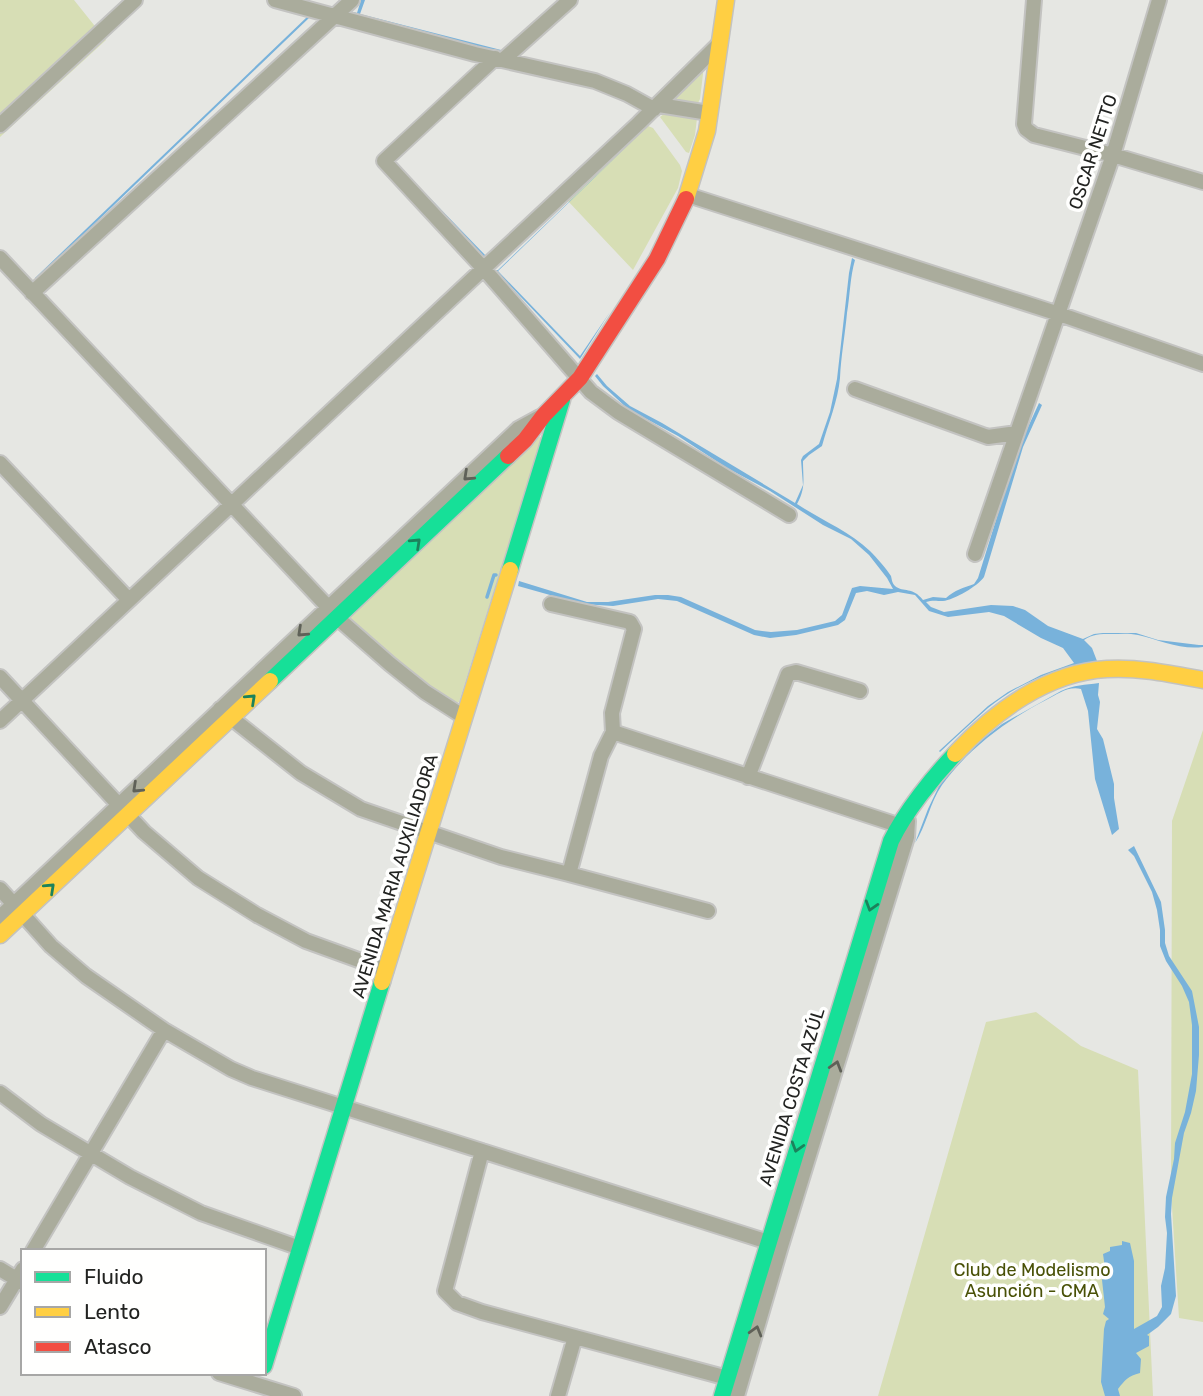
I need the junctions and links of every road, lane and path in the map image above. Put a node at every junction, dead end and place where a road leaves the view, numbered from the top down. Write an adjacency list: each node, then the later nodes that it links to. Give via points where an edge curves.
1 (135, 0): 13 (street)
2 (275, 0): 8 (street)
3 (352, 0): 8 (street)
4 (570, 0): 10 (street)
5 (726, 0): 9 (street)
6 (1034, 0): 14 (street, via 1026,129)
7 (1159, 0): 14 (street, OSCAR NETTO)
8 (334, 16): 10 (street); 19 (street)
9 (721, 42): 11 (street); 12 (street)
10 (500, 58): 11 (street, via 595,81); 18 (street, via 384,160)
11 (656, 107): 12 (street); 18 (street)
12 (709, 113): 16 (street)
13 (0, 125)
14 (1113, 155): 15 (street); 20 (street, OSCAR NETTO)
15 (1203, 182)
16 (688, 195): 20 (street); 22 (street, via 657,259)
17 (0, 258): 19 (street)
18 (484, 269): 22 (street); 27 (street)
19 (32, 293): 27 (street)
20 (1059, 314): 21 (street); 25 (street, OSCAR NETTO)
21 (1203, 363)
22 (580, 378): 24 (street); 28 (street, via 618,412)
23 (855, 389): 25 (street, via 988,437)
24 (562, 398): 32 (street, via 526,440); 38 (street, AVENIDA MARIA AUXILIADORA)
25 (1017, 433): 29 (street, OSCAR NETTO)
26 (0, 463): 30 (street)
27 (232, 505): 30 (street); 32 (street)
28 (789, 515)
29 (975, 554)
30 (130, 600): 36 (street)
31 (551, 604): 40 (street, via 630,622 634,629 612,713)
32 (333, 612): 37 (street); 38 (street, via 425,692)
33 (0, 677): 36 (street)
34 (1203, 680): 43 (street, AVENIDA COSTA AZÚL, via 1113,669 1078,674 1046,686 1016,702 962,744 930,781)
35 (860, 691): 41 (street, via 796,672 788,674)
36 (22, 701): 39 (street); 42 (street)
37 (225, 713): 42 (street); 44 (street, via 335,795 376,816)
38 (464, 717): 44 (street, AVENIDA MARIA AUXILIADORA)
39 (0, 721)
40 (612, 732): 41 (street); 45 (street, via 601,756)
41 (748, 776): 43 (street)
42 (123, 810): 47 (street); 51 (street, via 198,878 257,915 306,941)
43 (905, 823): 57 (street, AVENIDA COSTA AZÚL, via 891,841)
44 (428, 833): 45 (street); 51 (street, AVENIDA MARIA AUXILIADORA)
45 (569, 874): 48 (street)
46 (0, 889): 47 (street)
47 (18, 909): 49 (street); 50 (street); 52 (street, via 86,976)
48 (708, 911)
49 (0, 917)
50 (0, 935)
51 (386, 970): 54 (street, AVENIDA MARIA AUXILIADORA)
52 (164, 1030): 54 (street, via 251,1078); 56 (street)
53 (0, 1093): 56 (street)
54 (344, 1107): 55 (street); 58 (street, AVENIDA MARIA AUXILIADORA)
55 (482, 1151): 57 (street); 63 (street, via 445,1292 457,1303)
56 (91, 1154): 58 (street, via 201,1213); 59 (street)
57 (774, 1244): 67 (street, AVENIDA COSTA AZÚL)
58 (300, 1248): 64 (street, AVENIDA MARIA AUXILIADORA)
59 (34, 1249)
60 (0, 1269): 61 (street)
61 (21, 1277): 62 (street)
62 (0, 1307)
63 (575, 1337): 67 (street); 69 (street)
64 (266, 1359)
65 (226, 1375): 66 (street)
66 (258, 1385): 68 (street)
67 (735, 1385): 70 (street, AVENIDA COSTA AZÚL)
68 (294, 1396)
69 (558, 1396)
70 (722, 1396)

